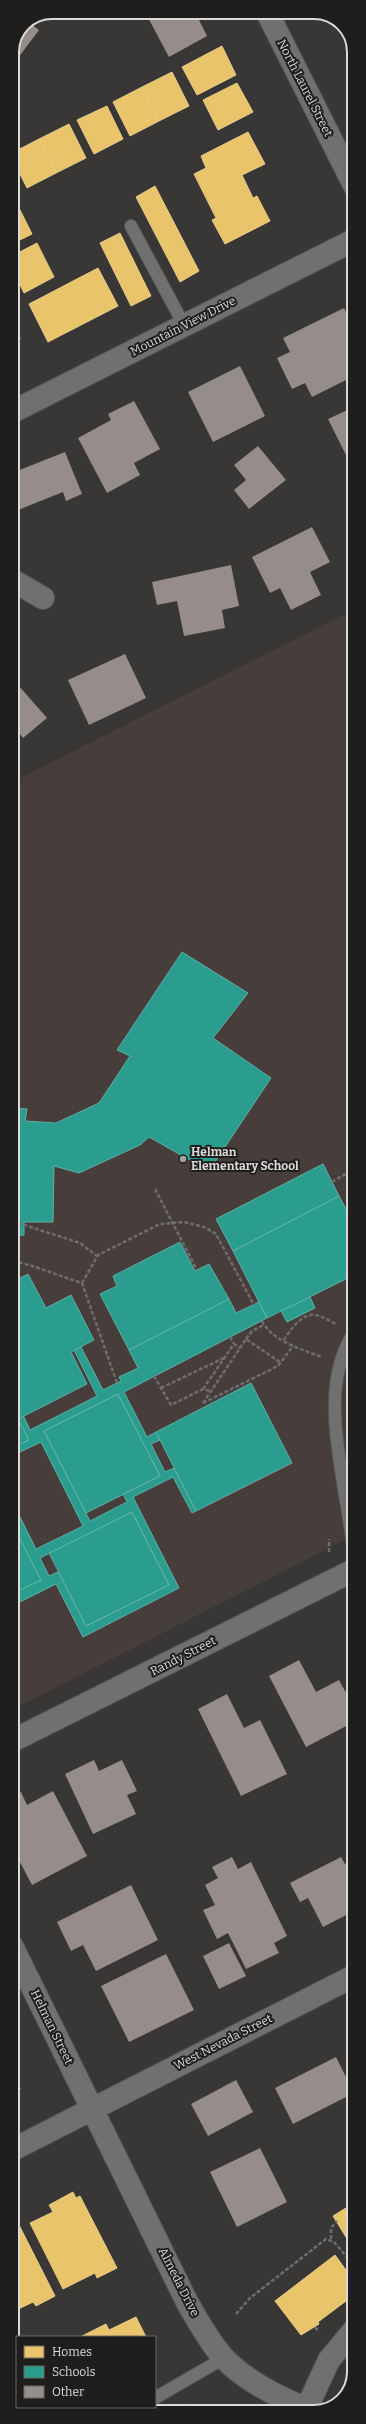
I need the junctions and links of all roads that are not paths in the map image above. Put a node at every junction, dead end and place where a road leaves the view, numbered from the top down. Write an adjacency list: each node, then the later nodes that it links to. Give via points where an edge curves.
1 (270, 19): 2 (street, North Laurel Street)
2 (347, 171)
3 (131, 226): 5 (lane)
4 (347, 244): 5 (street, Mountain View Drive)
5 (184, 325): 6 (street, Mountain View Drive)
6 (19, 408)
7 (19, 584): 8 (street)
8 (43, 598)
9 (347, 1347): 10 (lane, via 339,1365 335,1426)
10 (347, 1506)
11 (347, 1574): 12 (street, Randy Street)
12 (19, 1738)
13 (19, 1960): 15 (street, Helman Street)
14 (347, 1980): 15 (street, West Nevada Street)
15 (92, 2108): 16 (street, West Nevada Street); 18 (street, Almeda Drive, via 187,2302 209,2340)
16 (19, 2146)
17 (347, 2338): 21 (street, via 329,2360)
18 (224, 2358): 19 (lane); 20 (street, Almeda Drive, via 255,2382)
19 (156, 2397)
20 (298, 2405)
21 (311, 2405)

